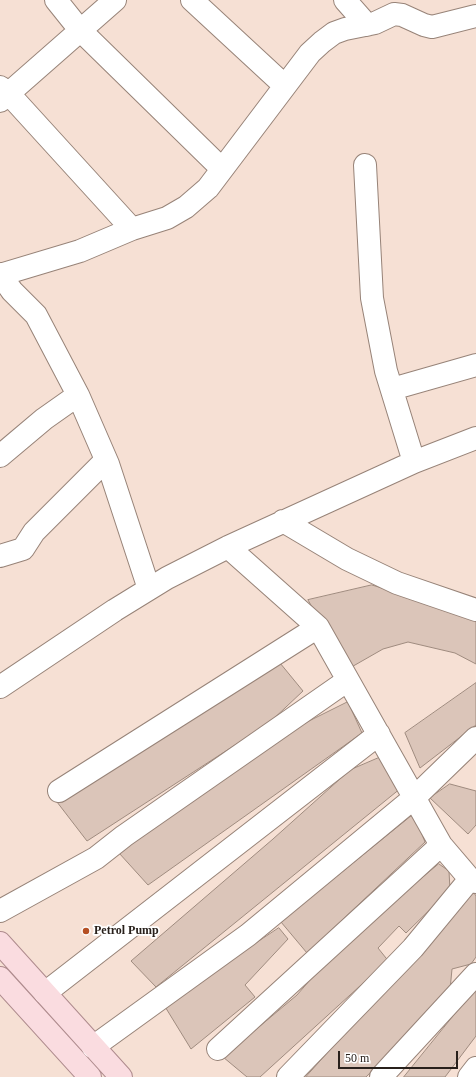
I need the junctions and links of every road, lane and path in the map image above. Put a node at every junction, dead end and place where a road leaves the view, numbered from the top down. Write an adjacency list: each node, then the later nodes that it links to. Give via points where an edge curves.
1 (56, 0): 7 (street)
2 (115, 0): 7 (street)
3 (192, 0): 8 (street)
4 (345, 0): 6 (street)
5 (476, 16): 6 (street, via 432,27 394,14)
6 (367, 25): 8 (street, via 334,33 310,53)
7 (80, 30): 9 (street); 11 (street)
8 (285, 86): 11 (street)
9 (3, 94): 12 (street)
10 (365, 165): 15 (street, via 372,298 383,358)
11 (222, 169): 12 (street, via 208,188 186,207 167,218)
12 (132, 229): 13 (street, via 80,251)
13 (0, 275): 16 (street, via 36,315)
14 (476, 365): 15 (street)
15 (392, 389): 20 (street)
16 (78, 396): 18 (street, via 44,419); 19 (street)
17 (476, 438): 20 (street)
18 (0, 456)
19 (106, 460): 23 (street, via 34,532 23,548); 24 (street)
20 (414, 462): 21 (street)
21 (283, 521): 22 (street); 25 (street, via 347,559 397,583)
22 (228, 547): 24 (street); 26 (street)
23 (0, 556)
24 (149, 589): 28 (street)
25 (476, 610)
26 (318, 627): 27 (street); 31 (street)
27 (348, 680): 29 (street); 35 (street, via 130,831 96,858)
28 (0, 686)
29 (379, 734): 32 (street); 39 (street)
30 (476, 738): 32 (street)
31 (59, 791)
32 (415, 798): 33 (street); 40 (street, via 248,935)
33 (441, 845): 34 (street); 41 (street)
34 (473, 881): 45 (street, via 413,948)
35 (0, 911)
36 (0, 943): 39 (main road)
37 (476, 974): 46 (street)
38 (0, 978): 43 (main road)
39 (45, 992): 40 (main road)
40 (94, 1047): 44 (main road)
41 (218, 1049)
42 (476, 1068): 47 (street)
43 (90, 1077)
44 (121, 1077)
45 (288, 1077)
46 (381, 1077)
47 (469, 1077)

